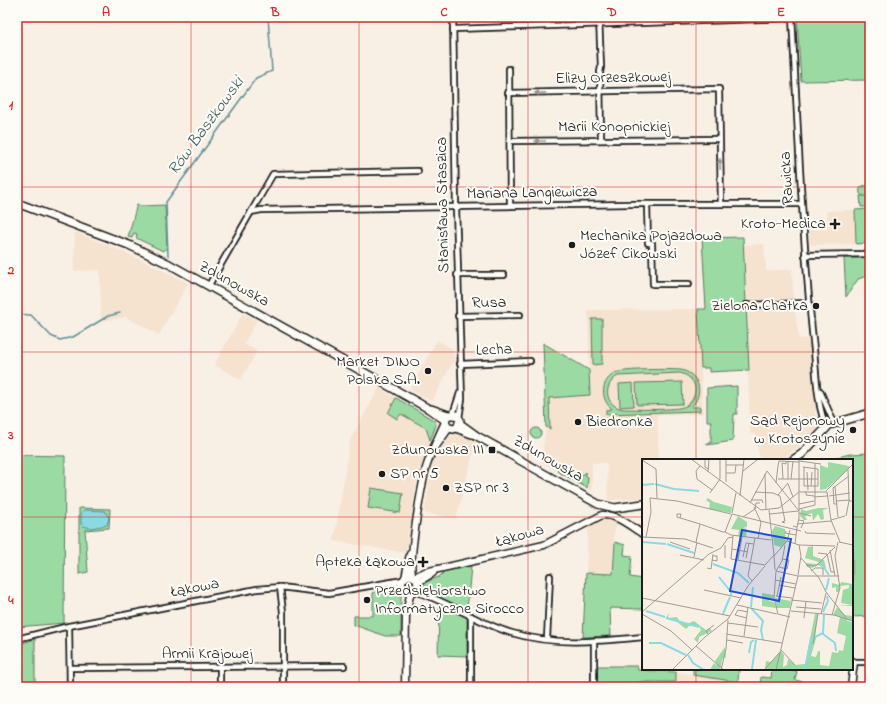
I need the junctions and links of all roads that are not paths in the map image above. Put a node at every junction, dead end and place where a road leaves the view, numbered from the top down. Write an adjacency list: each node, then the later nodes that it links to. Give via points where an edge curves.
1 (453, 17): 8 (street, Stanisława Staszica)
2 (548, 17): 7 (street)
3 (599, 17): 6 (street)
4 (792, 17): 5 (street); 19 (street, Rawicka)
5 (649, 20): 6 (street)
6 (599, 24): 7 (street); 10 (street)
7 (548, 25): 8 (street)
8 (453, 29): 21 (street, Stanisława Staszica)
9 (509, 69): 11 (street)
10 (600, 91): 11 (street, Elizy Orzeszkowej, one-way to 11); 12 (street, Elizy Orzeszkowej, via 719,89); 13 (street)
11 (508, 93): 14 (street)
12 (719, 139): 13 (street, Marii Konopnickiej); 17 (street, one-way to 12)
13 (601, 140): 14 (street, Marii Konopnickiej, one-way to 14)
14 (510, 141): 20 (street)
15 (418, 171): 22 (street, via 273,174)
16 (17, 203): 28 (main road, Zdunowska, via 128,245)
17 (721, 203): 18 (street, Mariana Langiewicza); 19 (street, Mariana Langiewicza)
18 (647, 204): 20 (street, Mariana Langiewicza); 27 (street, via 648,243 652,243 653,284)
19 (802, 204): 24 (street, Rawicka)
20 (510, 206): 21 (street, Mariana Langiewicza)
21 (456, 207): 22 (street, Mariana Langiewicza); 25 (street, Stanisława Staszica)
22 (251, 212): 28 (street)
23 (870, 254): 24 (street)
24 (805, 255): 29 (street, Rawicka)
25 (458, 275): 26 (street); 32 (street, Stanisława Staszica)
26 (504, 275)
27 (689, 284)
28 (209, 286): 37 (main road, Zdunowska)
29 (809, 303): 30 (street); 35 (street, Rawicka)
30 (746, 305)
31 (520, 315): 32 (street, Rusa)
32 (458, 316): 34 (street, Stanisława Staszica)
33 (530, 361): 34 (street, Lecha)
34 (460, 364): 37 (street, Stanisława Staszica, via 460,392)
35 (818, 385): 38 (street, Rawicka); 39 (street, Rawicka, via 823,421)
36 (870, 413): 38 (main road)
37 (452, 421): 41 (main road, Zdunowska, via 606,507); 43 (street, Stanisława Staszica, via 435,448 426,471)
38 (834, 423): 39 (main road)
39 (827, 427): 40 (main road)
40 (794, 459)
41 (642, 504)
42 (642, 533): 46 (street, Łąkowa, via 619,519 604,515 544,545 424,572)
43 (412, 549): 45 (street, Stanisława Staszica); 46 (street, Stanisława Staszica, via 411,572)
44 (550, 576): 55 (street)
45 (404, 579): 46 (street, Łąkowa); 47 (street, Łąkowa); 49 (street, Stanisława Staszica)
46 (415, 580): 49 (street); 50 (street)
47 (380, 583): 48 (street, Łąkowa, via 329,593); 49 (street, Łąkowa)
48 (280, 587): 52 (street, Łąkowa, via 248,590); 60 (street, via 283,612)
49 (408, 590): 50 (street, Łąkowa); 67 (street)
50 (423, 594): 51 (street, Łąkowa)
51 (471, 616): 55 (street, Łąkowa, via 512,633); 68 (street)
52 (69, 626): 54 (street, Łąkowa); 62 (street)
53 (642, 637): 56 (street, Łąkowa)
54 (17, 639)
55 (547, 639): 56 (street, Łąkowa)
56 (594, 641): 69 (street)
57 (853, 662): 58 (street)
58 (870, 662)
59 (220, 666): 60 (street, Armii Krajowej); 62 (street, Armii Krajowej); 65 (street)
60 (282, 666): 61 (street, Armii Krajowej); 66 (street)
61 (344, 666)
62 (70, 668): 64 (street)
63 (852, 670): 70 (street)
64 (70, 687)
65 (220, 687)
66 (283, 687)
67 (405, 687)
68 (470, 687)
69 (594, 687)
70 (851, 687)

